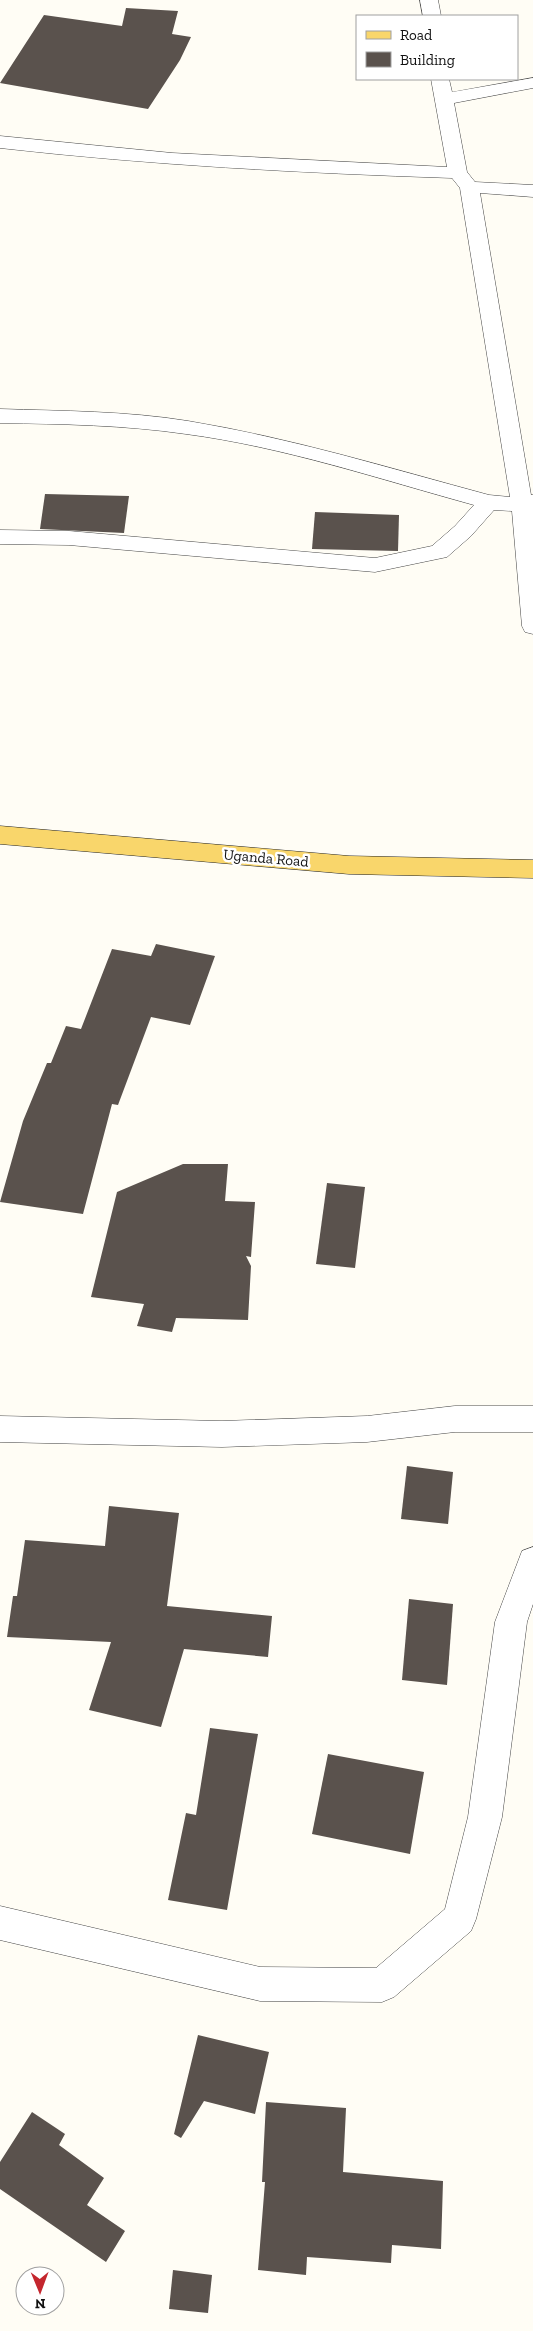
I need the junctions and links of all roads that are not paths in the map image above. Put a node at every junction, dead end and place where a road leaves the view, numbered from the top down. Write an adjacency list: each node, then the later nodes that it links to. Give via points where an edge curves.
1 (430, 0): 2 (street)
2 (432, 15)
3 (533, 83): 4 (street)
4 (442, 89): 6 (street)
5 (0, 142): 6 (street, via 176,161)
6 (463, 180): 7 (street); 10 (street)
7 (533, 191)
8 (0, 416): 9 (street, via 79,418 186,427 269,442)
9 (489, 502): 10 (street); 11 (street, via 439,552 375,565 70,538)
10 (528, 504): 12 (street)
11 (0, 537)
12 (533, 626)
13 (0, 835): 14 (main road, Uganda Road, via 349,865)
14 (533, 869)
15 (533, 1419): 16 (street, via 455,1419 367,1429 222,1434)
16 (0, 1429)
17 (533, 1561): 18 (street, via 511,1622 485,1817 459,1919 382,1985 260,1984)
18 (0, 1923)

